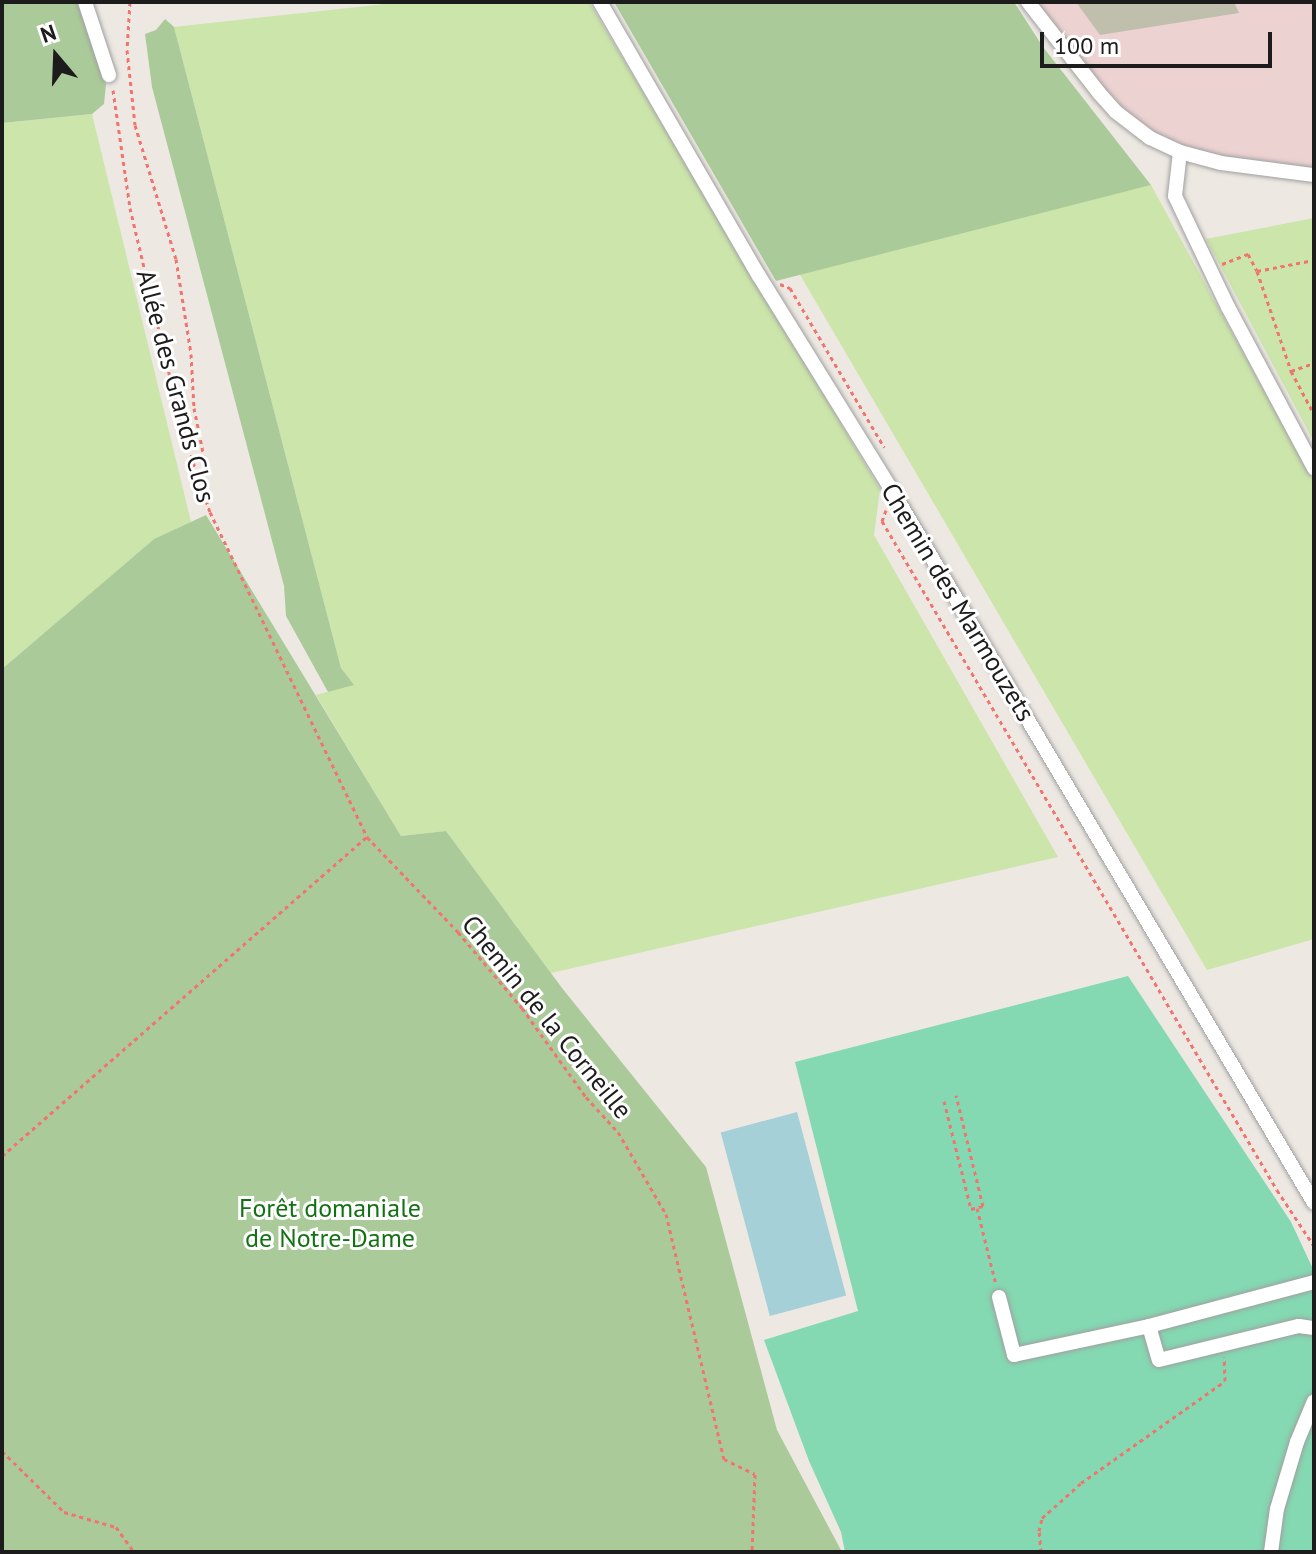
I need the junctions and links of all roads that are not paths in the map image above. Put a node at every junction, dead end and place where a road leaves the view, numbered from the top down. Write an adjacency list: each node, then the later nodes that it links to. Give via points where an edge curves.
1 (85, 2): 4 (street)
2 (600, 2): 8 (street, Chemin des Marmouzets)
3 (1028, 2): 5 (street, via 1116,112 1150,138)
4 (109, 75)
5 (1180, 152): 6 (street, via 1258,170); 7 (street, via 1175,196)
6 (1314, 175)
7 (1314, 468)
8 (1314, 1203)
9 (1314, 1282): 11 (street)
10 (999, 1297): 11 (street, via 1014,1355)
11 (1149, 1326): 12 (street, via 1159,1360 1299,1326)
12 (1314, 1328)
13 (1314, 1401): 14 (street, via 1281,1496)
14 (1271, 1552)

